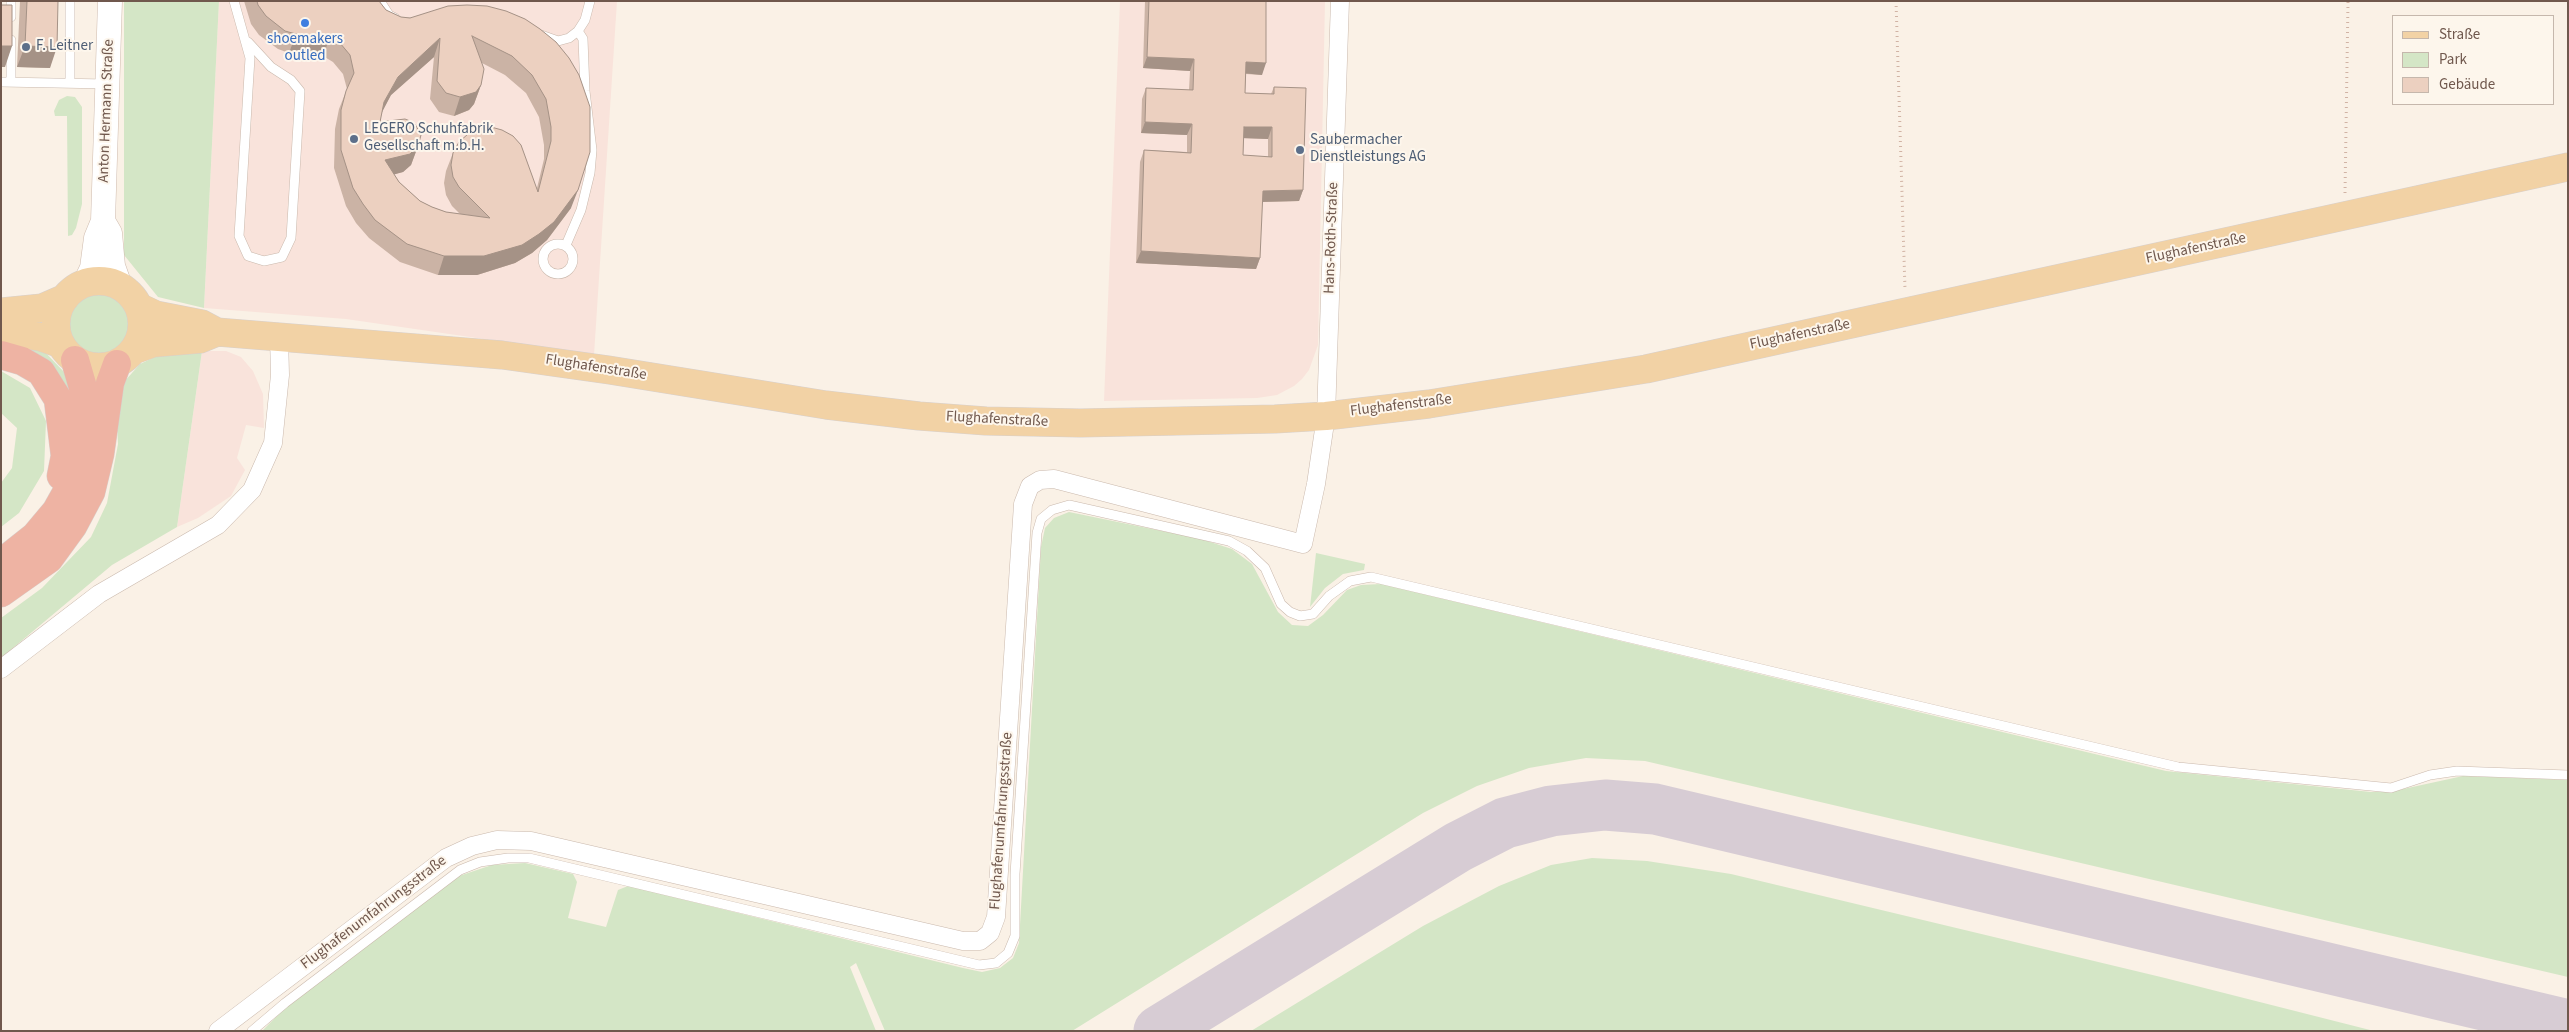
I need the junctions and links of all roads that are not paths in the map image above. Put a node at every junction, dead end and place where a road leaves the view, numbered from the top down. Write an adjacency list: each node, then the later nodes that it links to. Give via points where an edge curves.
1 (11, 1): 12 (lane)
2 (70, 1): 13 (lane)
3 (110, 1): 14 (main road, Anton Hermann Straße)
4 (234, 1): 11 (lane)
5 (380, 1): 8 (lane, via 389,15)
6 (590, 1): 9 (lane)
7 (1340, 1): 28 (street, Hans-Roth-Straße)
8 (407, 20)
9 (578, 31): 10 (lane, via 558,41); 17 (lane, via 583,39 592,150 581,210)
10 (532, 32)
11 (248, 42): 11 (lane, via 250,58 239,236 248,256 264,262 282,257 292,238 300,92)
12 (6, 82): 13 (lane)
13 (70, 83): 14 (lane)
14 (108, 84): 16 (main road, Anton Hermann Straße)
15 (2568, 167): 28 (main road, Flughafenstraße, via 1636,371 1488,396)
16 (104, 222): 18 (main road, Anton Hermann Straße, via 110,233 113,266); 19 (main road, Anton Hermann Straße, via 96,238 92,268)
17 (566, 245)
18 (120, 286): 19 (main road, via 101,280); 20 (main road, Flughafenstraße)
19 (75, 291): 21 (main road, via 42,308); 25 (main road, via 57,314)
20 (139, 307): 23 (main road, Flughafenstraße, via 156,315 202,324); 27 (main road, via 143,322 140,338)
21 (1, 312)
22 (1, 331): 25 (main road, Flughafenstraße, via 42,337)
23 (217, 332): 24 (main road, Flughafenstraße); 27 (main road, Flughafenstraße, via 200,339 153,343)
24 (279, 336): 28 (main road, Flughafenstraße, via 502,355 818,404 953,419 1140,423); 34 (street, via 280,376 273,443 252,490 218,525 99,594)
25 (68, 352): 27 (main road, Flughafenstraße, via 87,366 99,368); 29 (highway, via 84,391 84,432 79,462)
26 (1, 356): 29 (highway, via 22,361 41,372 58,399 65,456)
27 (125, 357): 31 (highway, via 110,383 91,492 73,526 49,559)
28 (1326, 416): 36 (street, Flughafenumfahrungsstraße, via 1303,544 1054,479 1040,480 1030,486 1023,504 996,916 990,933 980,941 963,941 531,841 497,840 472,846 446,858)
29 (56, 511): 30 (highway, via 36,536)
30 (1, 564)
31 (1, 594)
32 (1301, 605): 33 (lane)
33 (1300, 616): 35 (lane, via 1313,614 1329,596 1350,581 1370,577 2178,768 2391,788 2457,771); 37 (lane, via 1281,604 1265,568 1247,551 1229,541 1069,505 1052,510 1041,519 1037,533 1015,874 1015,936 1008,953 996,963 979,964 530,858 508,858 480,862 460,870)
34 (1, 669)
35 (2568, 775)
36 (219, 1030)
37 (252, 1031)

